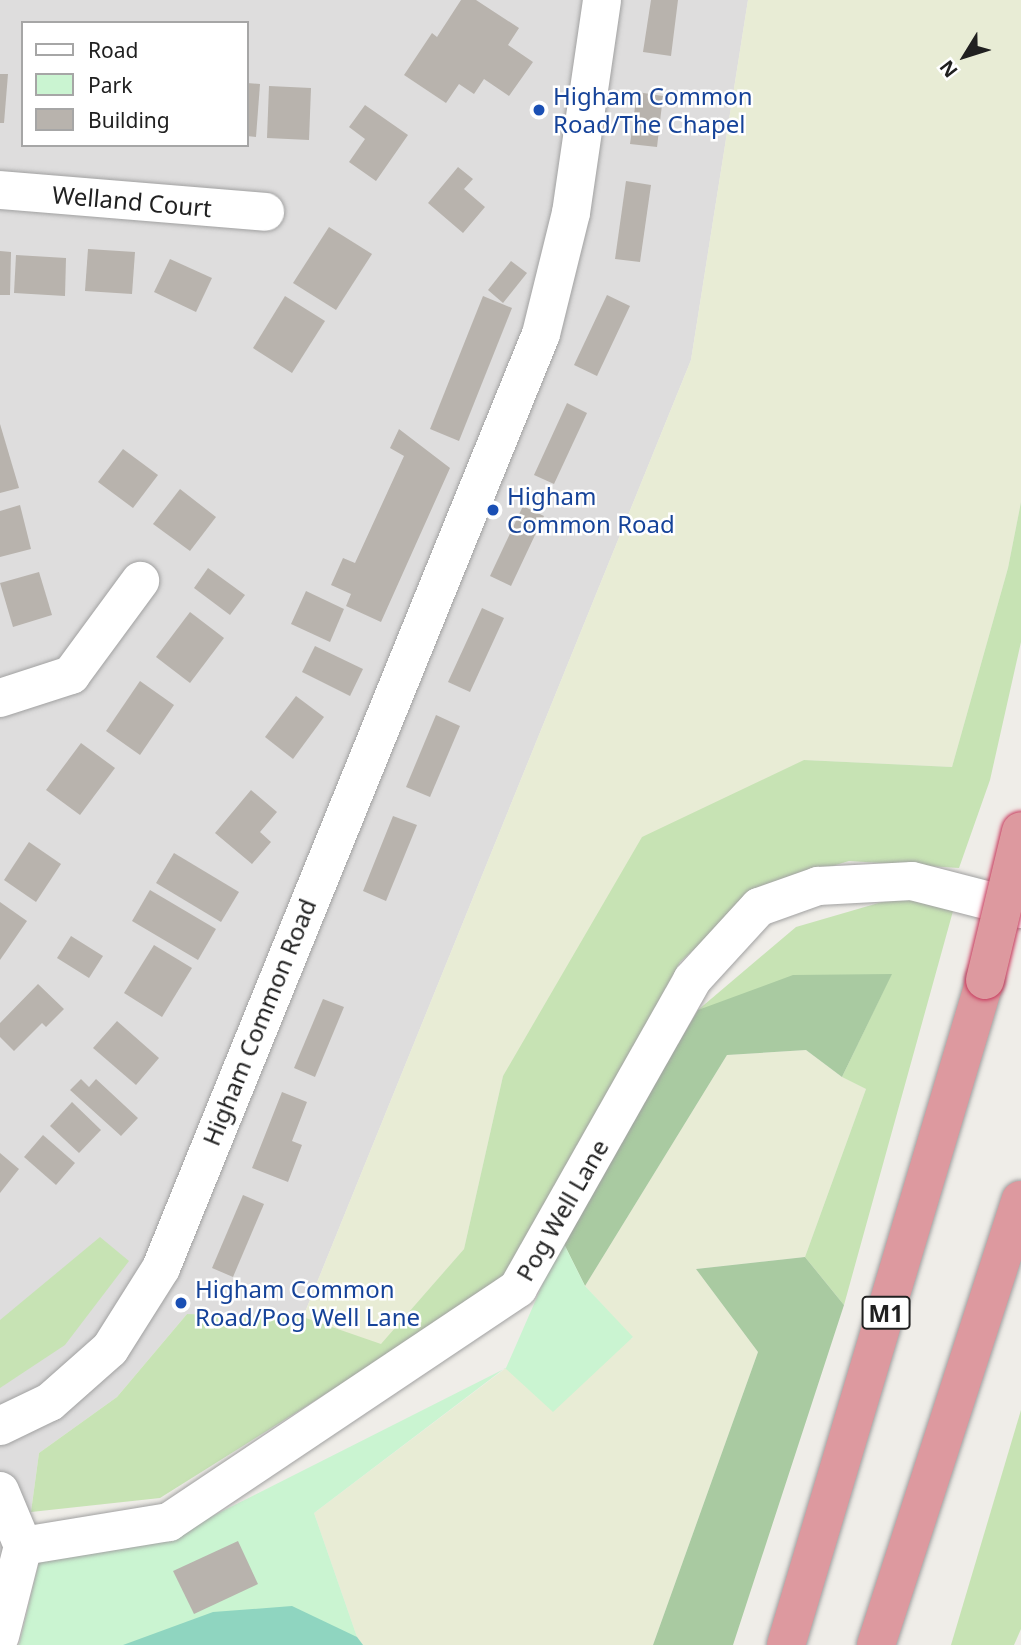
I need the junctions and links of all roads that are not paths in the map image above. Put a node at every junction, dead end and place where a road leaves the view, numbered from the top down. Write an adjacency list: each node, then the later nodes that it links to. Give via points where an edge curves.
1 (602, 0): 9 (street, Higham Common Road, via 571,213 541,334 161,1268 110,1349 50,1402)
2 (0, 190): 3 (street, Welland Court)
3 (265, 212)
4 (140, 581): 5 (street, via 71,675)
5 (0, 698)
6 (1021, 831): 13 (highway, M1, bridge, via 985,980)
7 (1021, 909): 11 (street, Pog Well Lane, via 912,881 818,886 759,907 692,979 518,1289 169,1522)
8 (1021, 1200): 14 (highway)
9 (0, 1426)
10 (0, 1491): 11 (street)
11 (23, 1546): 12 (street)
12 (0, 1636)
13 (786, 1645)
14 (876, 1645)

